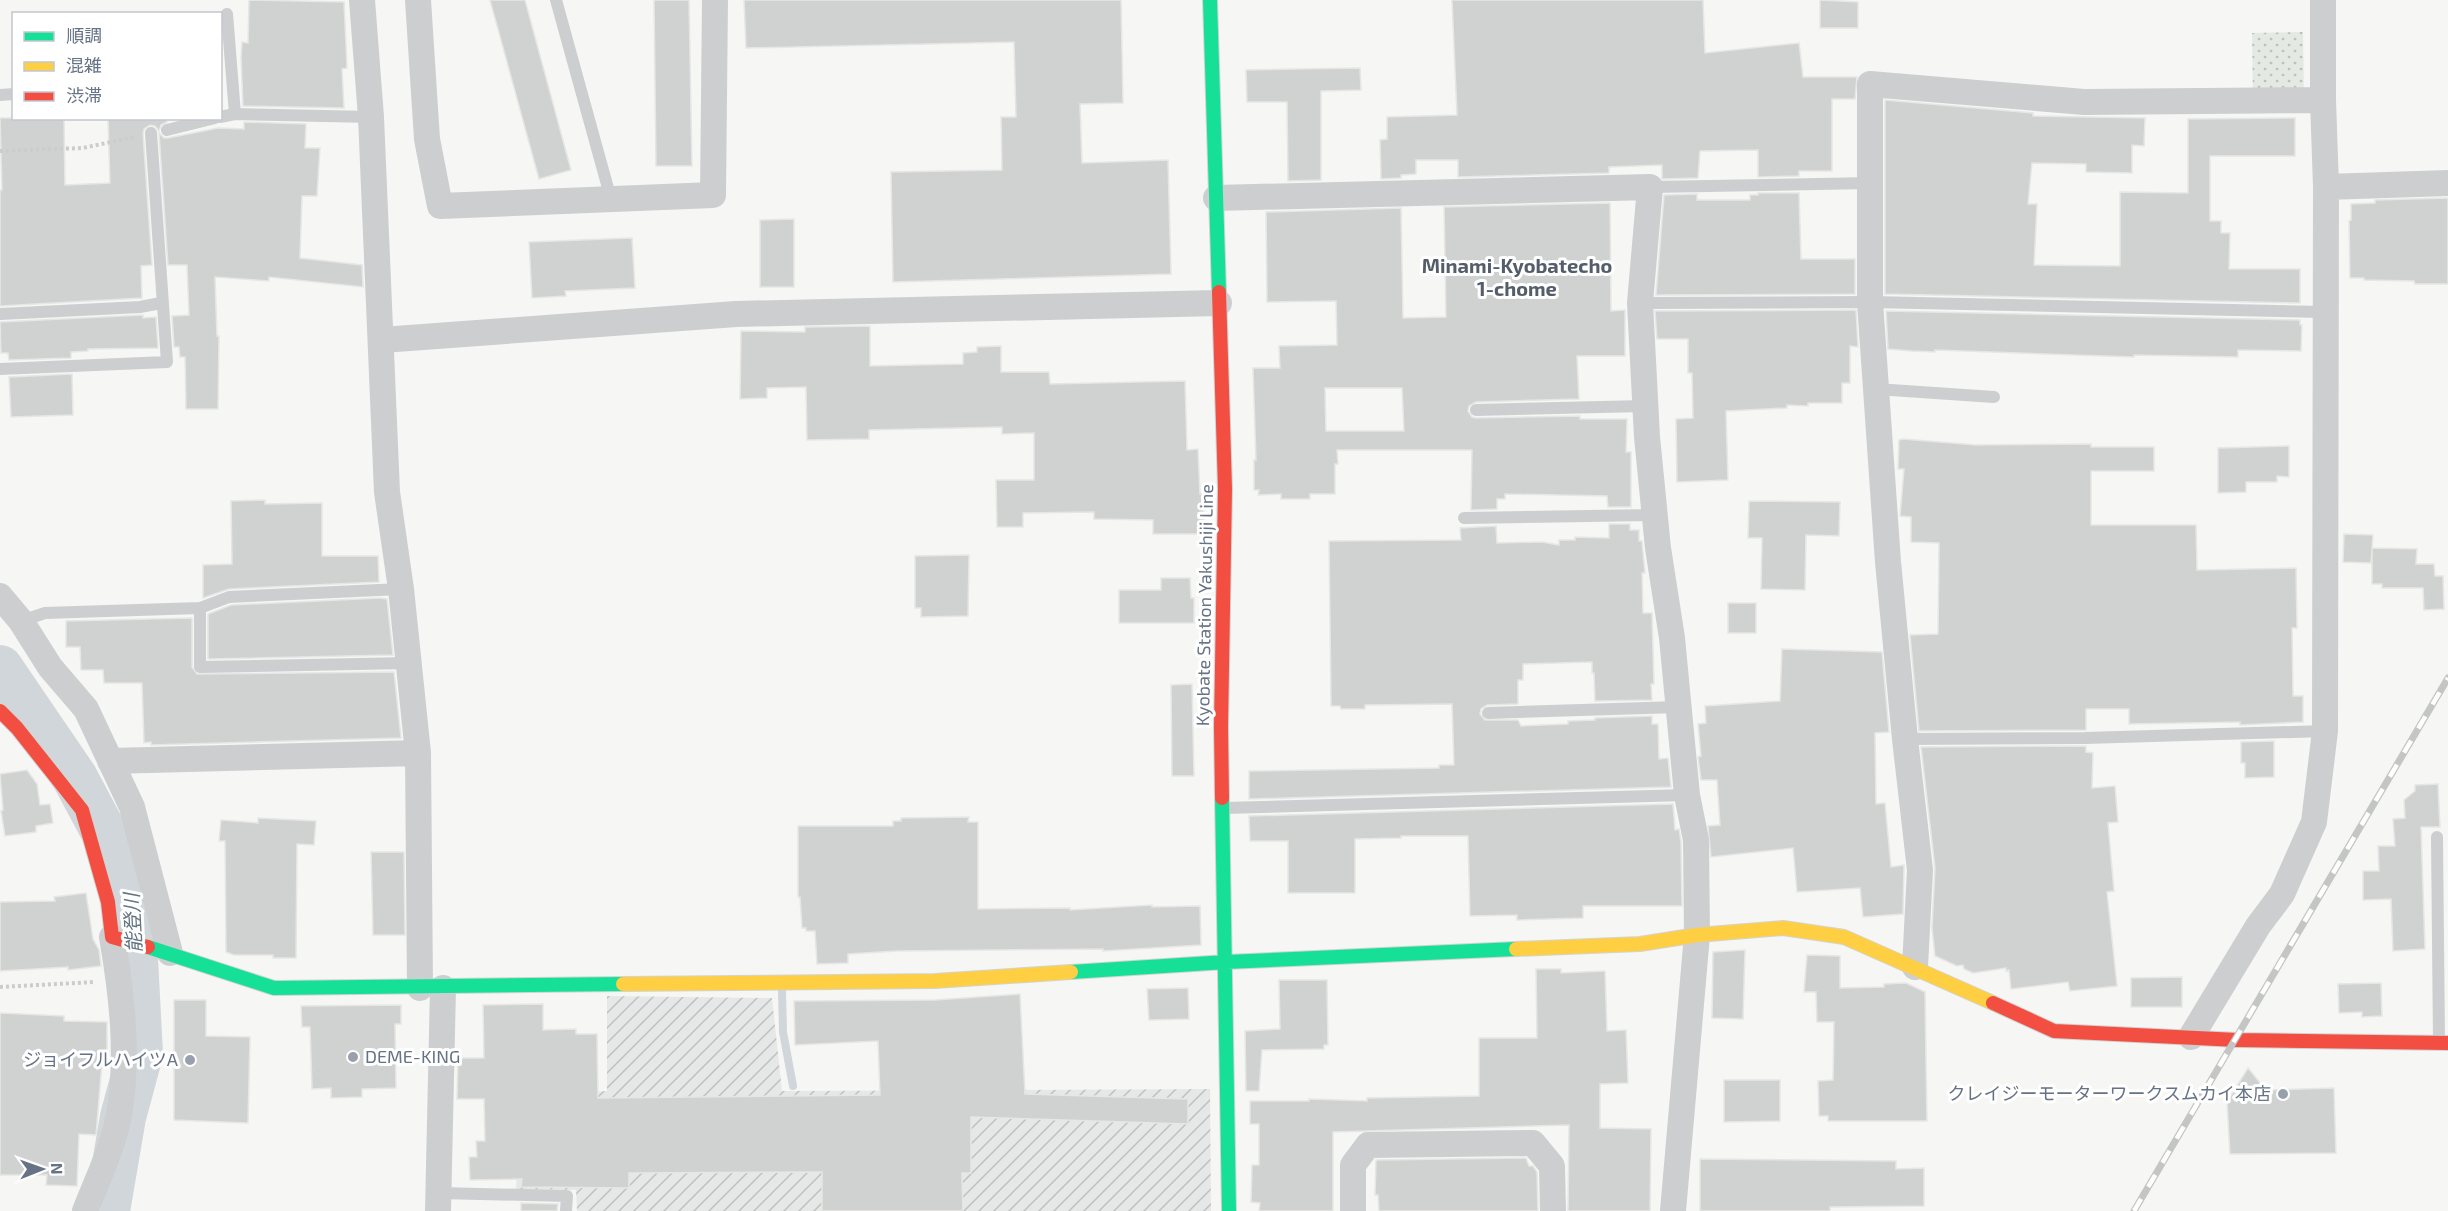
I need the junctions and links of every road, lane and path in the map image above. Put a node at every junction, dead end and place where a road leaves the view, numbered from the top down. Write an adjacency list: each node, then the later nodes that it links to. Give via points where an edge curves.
1 (362, 0): 11 (street)
2 (418, 0): 21 (street, via 427,139 440,206)
3 (556, 0): 21 (lane)
4 (716, 0): 21 (street, via 713,195)
5 (1210, 0): 20 (street, Kyobate Station Yakushiji Line)
6 (2323, 0): 8 (street)
7 (227, 14): 9 (lane)
8 (2323, 100): 16 (street, via 2084,102 1870,84); 19 (street)
9 (235, 114): 10 (lane); 11 (lane)
10 (222, 117)
11 (371, 117): 28 (street)
12 (207, 120): 13 (lane)
13 (167, 130)
14 (151, 133): 15 (path, via 84,148); 23 (lane)
15 (0, 151)
16 (1870, 183): 18 (lane); 22 (street)
17 (2448, 183): 19 (street)
18 (1650, 187): 20 (street); 25 (street)
19 (2326, 187): 26 (street)
20 (1216, 198): 24 (street, Kyobate Station Yakushiji Line)
21 (611, 199)
22 (1870, 302): 25 (lane); 26 (lane); 30 (street)
23 (161, 303): 27 (lane); 29 (lane, via 167,362)
24 (1219, 303): 28 (street, via 736,314); 49 (street, Kyobate Station Yakushiji Line, via 1225,489 1221,727)
25 (1640, 303): 32 (street)
26 (2325, 312): 44 (street)
27 (0, 314)
28 (382, 340): 36 (street, via 387,492)
29 (0, 369)
30 (1876, 390): 31 (lane); 45 (street)
31 (1994, 397)
32 (1645, 406): 33 (lane); 34 (street)
33 (1476, 410)
34 (1654, 515): 35 (lane); 41 (street)
35 (1464, 518)
36 (401, 589): 38 (lane, via 229,597); 40 (street)
37 (0, 596): 39 (street)
38 (201, 608): 39 (lane, via 45,613); 40 (lane, via 200,667)
39 (21, 621): 47 (street, via 50,667 86,709)
40 (409, 663): 46 (street)
41 (1679, 708): 43 (lane); 48 (street)
42 (0, 711): 52 (street, via 82,810)
43 (1488, 713)
44 (2325, 731): 45 (lane); 59 (street, via 2314,822 2282,894 2258,926)
45 (1905, 739): 55 (street, via 1920,870)
46 (418, 753): 47 (street); 58 (street)
47 (110, 761): 53 (street, via 132,807)
48 (1687, 795): 49 (lane); 51 (street, via 1696,840)
49 (1224, 808): 54 (street, Kyobate Station Yakushiji Line)
50 (2437, 837): 60 (lane)
51 (1697, 935): 54 (street, via 1640,944); 55 (street, via 1783,928 1844,937); 67 (street)
52 (119, 938): 53 (street); 56 (street)
53 (160, 950): 58 (street, via 274,988)
54 (1226, 962): 58 (street, via 935,981); 64 (street, Kyobate Station Yakushiji Line)
55 (1916, 967): 59 (street, via 2054,1031)
56 (120, 980): 57 (path); 62 (street, via 123,1086 107,1155)
57 (0, 987)
58 (432, 988): 61 (street)
59 (2192, 1037): 60 (street)
60 (2444, 1043)
61 (438, 1202): 63 (lane, via 567,1196)
62 (85, 1211)
63 (566, 1211)
64 (1230, 1211)
65 (1353, 1211): 66 (street, via 1353,1165 1368,1146 1533,1143 1552,1166)
66 (1553, 1211)
67 (1673, 1211)

